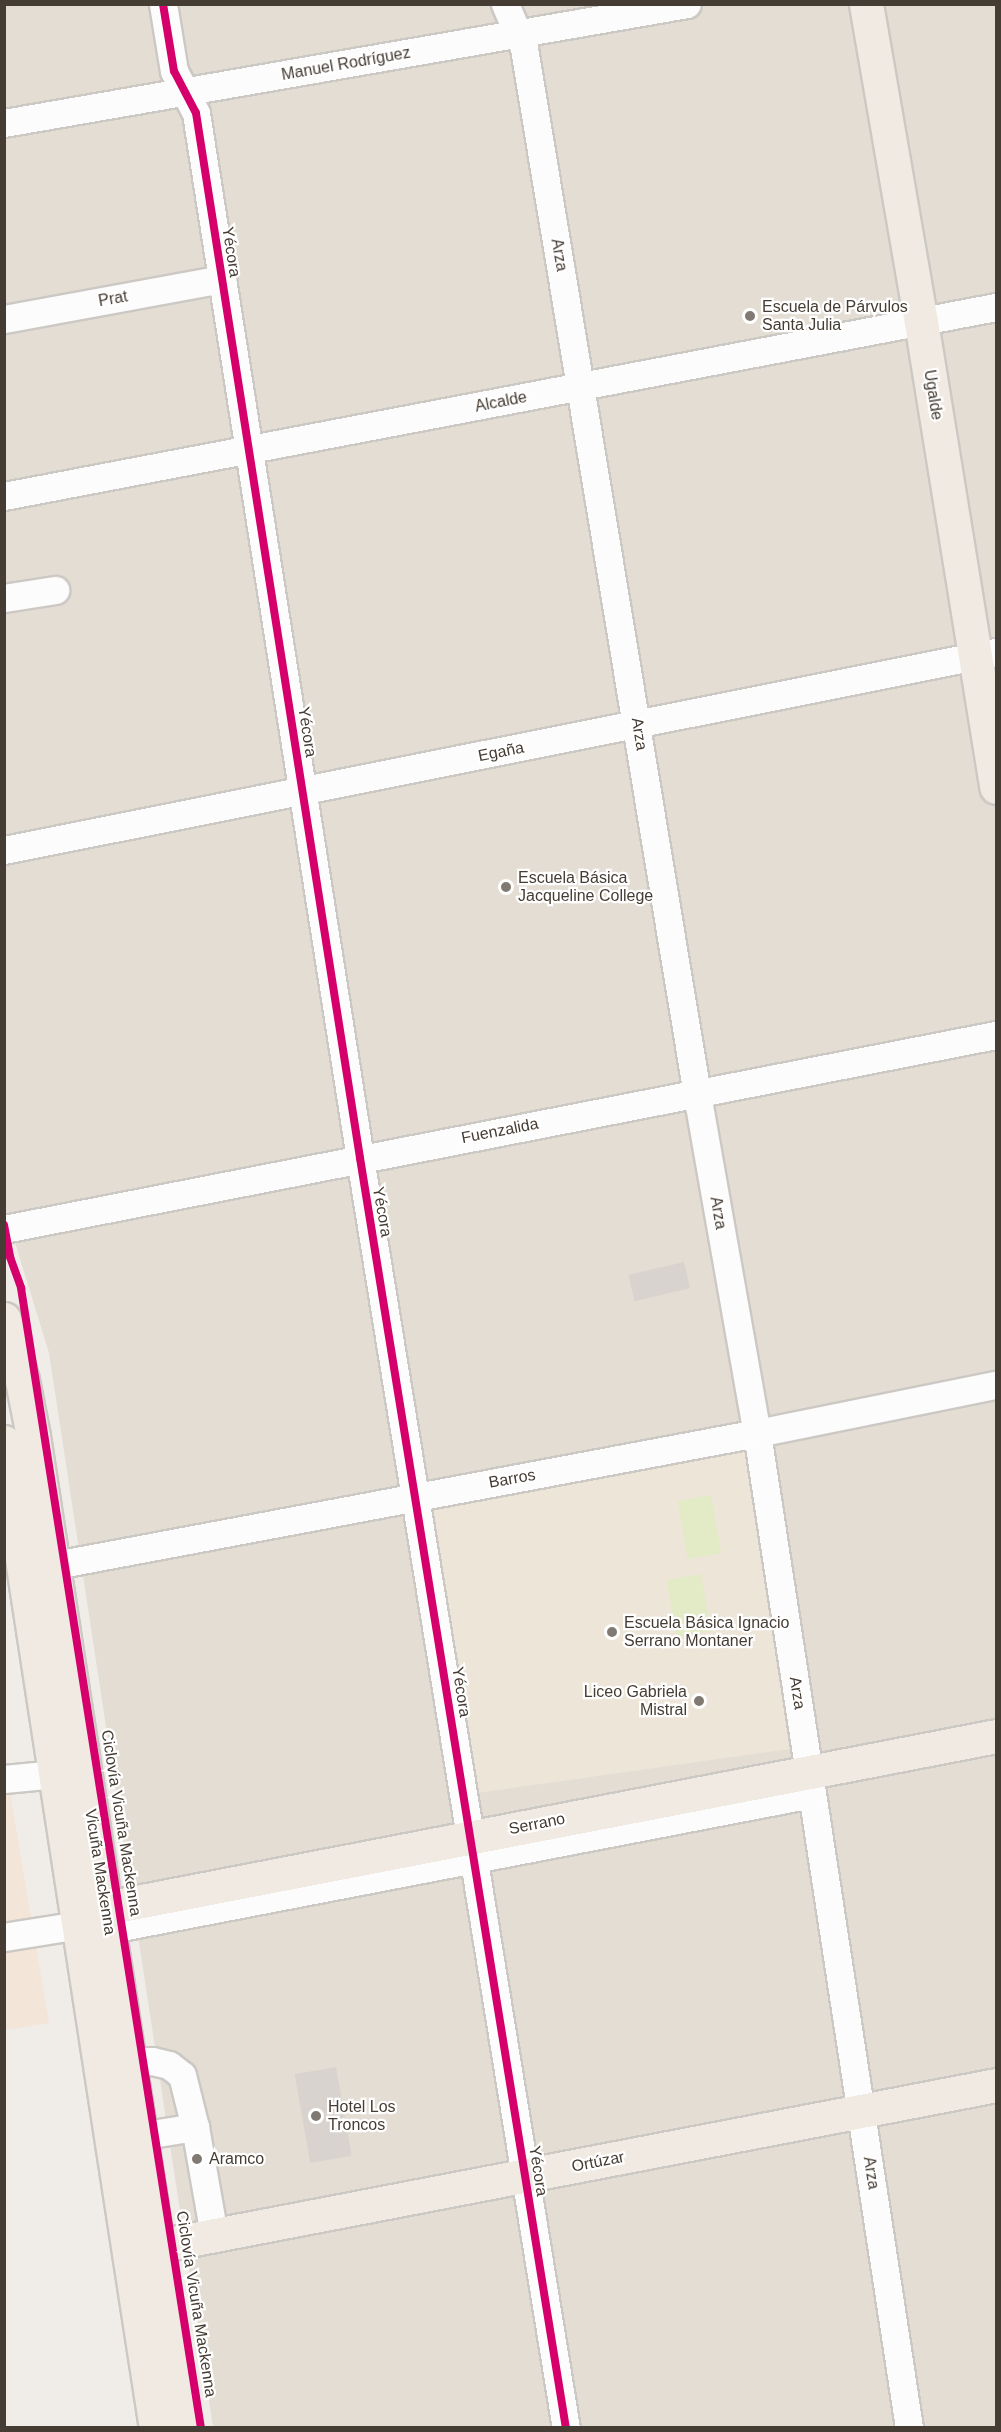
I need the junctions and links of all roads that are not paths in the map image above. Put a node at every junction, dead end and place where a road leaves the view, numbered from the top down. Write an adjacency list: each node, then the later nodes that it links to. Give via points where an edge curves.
1 (163, 4): 6 (street, Yécora, via 174,71)
2 (505, 4): 5 (street, Arza)
3 (687, 4): 5 (street, Manuel Rodríguez)
4 (866, 4): 11 (main road, Ugalde)
5 (518, 34): 6 (street, Manuel Rodríguez); 12 (street, Arza, via 524,48)
6 (184, 92): 7 (street, Manuel Rodríguez); 8 (street, Yécora, via 196,113)
7 (4, 123)
8 (222, 279): 10 (street, Prat); 13 (street, Yécora)
9 (996, 308): 11 (street, Alcalde)
10 (4, 319)
11 (921, 322): 12 (street, Alcalde); 17 (main road, Ugalde)
12 (581, 387): 13 (street, Alcalde); 18 (street, Arza)
13 (249, 450): 14 (street, Alcalde); 20 (street, Yécora)
14 (4, 496)
15 (55, 590): 16 (street)
16 (4, 598)
17 (986, 654): 18 (street, Egaña); 19 (main road, Ugalde)
18 (637, 725): 20 (street, Egaña); 23 (street, Arza)
19 (996, 787)
20 (303, 791): 21 (street, Egaña); 24 (street, Yécora)
21 (4, 850)
22 (996, 1035): 23 (street, Fuenzalida)
23 (698, 1094): 24 (street, Fuenzalida); 28 (street, Arza)
24 (360, 1158): 25 (street, Fuenzalida); 30 (street, Yécora)
25 (4, 1229)
26 (4, 1319): 32 (main road, Vicuña Mackenna, via 22,1380)
27 (996, 1385): 28 (street, Barros)
28 (757, 1433): 30 (street, Barros); 36 (street, Arza)
29 (4, 1442): 31 (main road, Vicuña Mackenna)
30 (417, 1496): 32 (street, Barros); 37 (street, Yécora)
31 (11, 1513): 32 (main road, Vicuña Mackenna)
32 (40, 1568): 34 (main road, Vicuña Mackenna); 38 (main road, Vicuña Mackenna)
33 (996, 1737): 36 (main road, Serrano)
34 (56, 1774): 35 (street); 38 (main road, Vicuña Mackenna)
35 (4, 1779)
36 (811, 1783): 37 (main road, Serrano); 42 (street, Arza)
37 (473, 1848): 38 (main road, Serrano); 45 (street, Yécora)
38 (90, 1922): 39 (street); 40 (main road, Vicuña Mackenna); 47 (main road, Vicuña Mackenna)
39 (4, 1937)
40 (129, 2061): 43 (street, via 169,2065 182,2075); 44 (main road, Vicuña Mackenna)
41 (996, 2085): 42 (main road, Ortúzar)
42 (862, 2110): 45 (main road, Ortúzar); 51 (street, Arza)
43 (195, 2127): 44 (street); 46 (street)
44 (140, 2136): 47 (main road, Vicuña Mackenna)
45 (526, 2176): 46 (main road, Ortúzar); 50 (street, Yécora)
46 (214, 2235): 47 (main road, Ortúzar)
47 (143, 2249): 48 (main road, Vicuña Mackenna); 49 (main road, Vicuña Mackenna)
48 (156, 2427)
49 (185, 2427)
50 (566, 2427)
51 (909, 2427)

